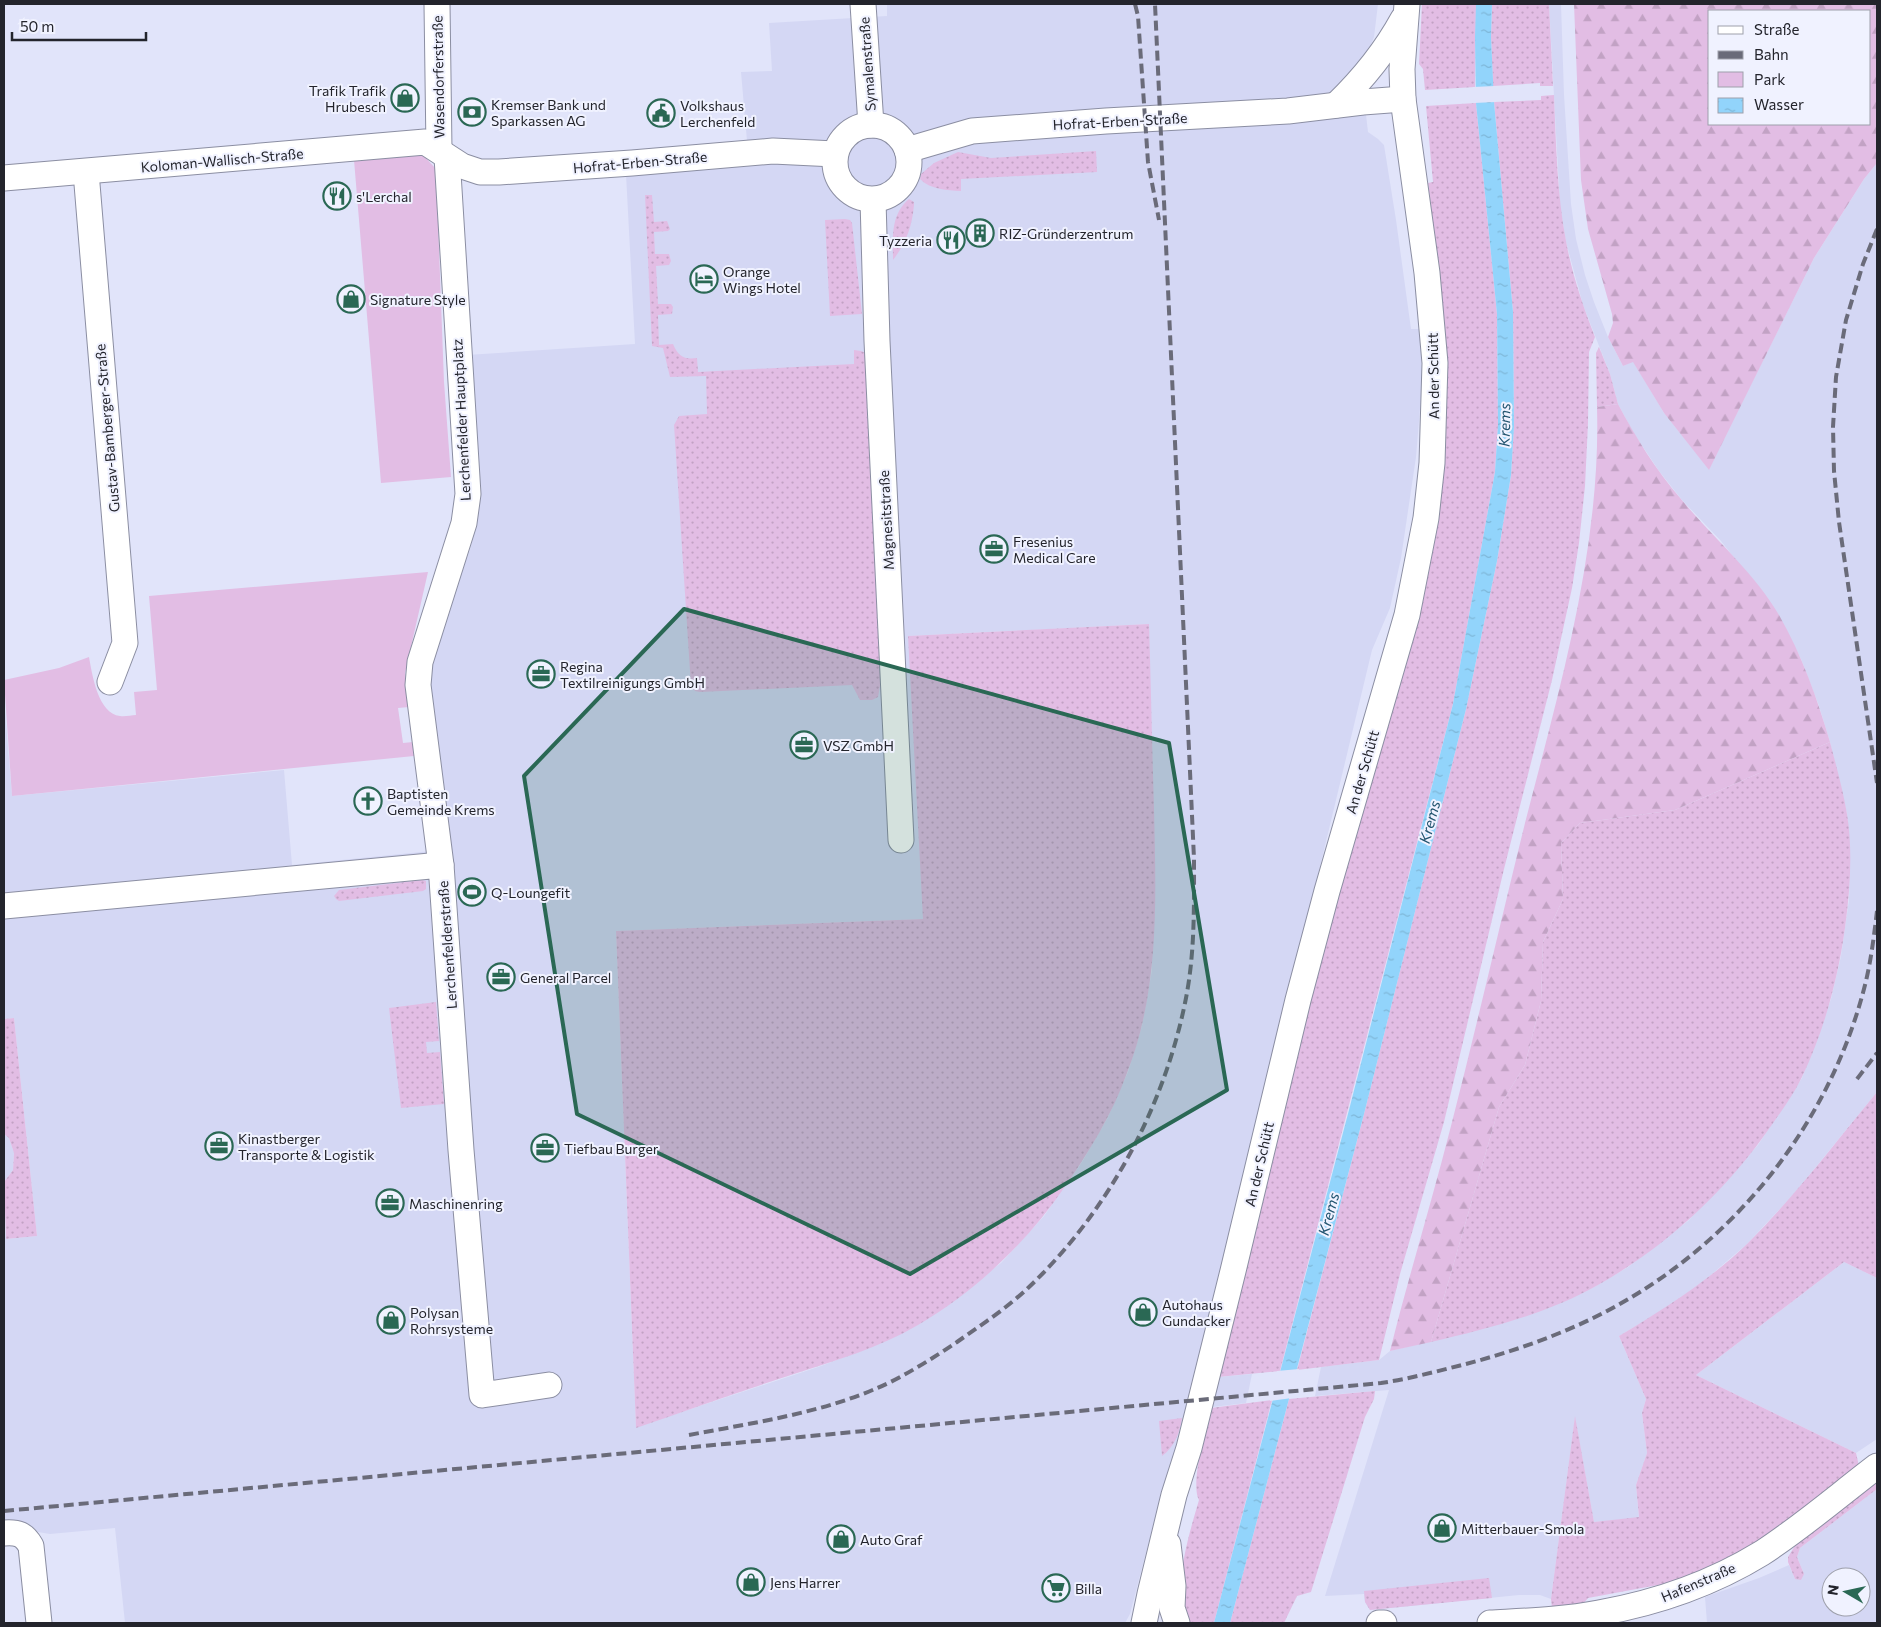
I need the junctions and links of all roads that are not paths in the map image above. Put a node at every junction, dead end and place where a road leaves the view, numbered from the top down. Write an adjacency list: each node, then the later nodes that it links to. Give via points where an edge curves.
1 (437, 4): 8 (street, Wasendorferstraße)
2 (863, 4): 6 (street, Symalenstraße)
3 (1407, 9): 4 (street, An der Schütt); 5 (street, via 1376,63)
4 (1403, 99): 5 (street, Hofrat-Erben-Straße); 19 (street, An der Schütt, via 1427,273 1435,363 1432,463 1418,562 1407,615 1298,1000 1202,1400)
5 (1336, 105): 7 (street, Hofrat-Erben-Straße, via 1288,111 972,131)
6 (871, 125): 7 (street, via 886,128 899,136); 9 (street, via 855,129 842,140)
7 (907, 150): 12 (street, via 909,166 904,182 891,194)
8 (443, 153): 9 (street, Hofrat-Erben-Straße, via 462,166 480,172 773,151); 10 (street, Koloman-Wallisch-Straße, via 425,142); 15 (street, Lerchenfelder Hauptplatz, via 468,494 464,524 420,662 418,685)
9 (835, 154): 12 (street, via 836,171 843,186 857,196)
10 (86, 172): 11 (street, Koloman-Wallisch-Straße); 13 (street, Gustav-Bamberger-Straße, via 125,643)
11 (4, 178)
12 (873, 200): 14 (street, Magnesitstraße)
13 (110, 682)
14 (901, 840)
15 (441, 865): 16 (street, Lerchenfelderstraße); 17 (street, Lerchenfelderstraße, via 482,1395)
16 (4, 906)
17 (549, 1385)
18 (1877, 1466): 26 (street, Hafenstraße, via 1762,1553 1679,1592 1599,1613)
19 (1166, 1526): 22 (street, An der Schütt); 23 (street, An der Schütt, via 1172,1608)
20 (4, 1533): 21 (street, via 14,1532 26,1538 31,1546)
21 (39, 1623)
22 (1144, 1623)
23 (1177, 1623)
24 (1379, 1623): 25 (street)
25 (1384, 1623)
26 (1490, 1623)

